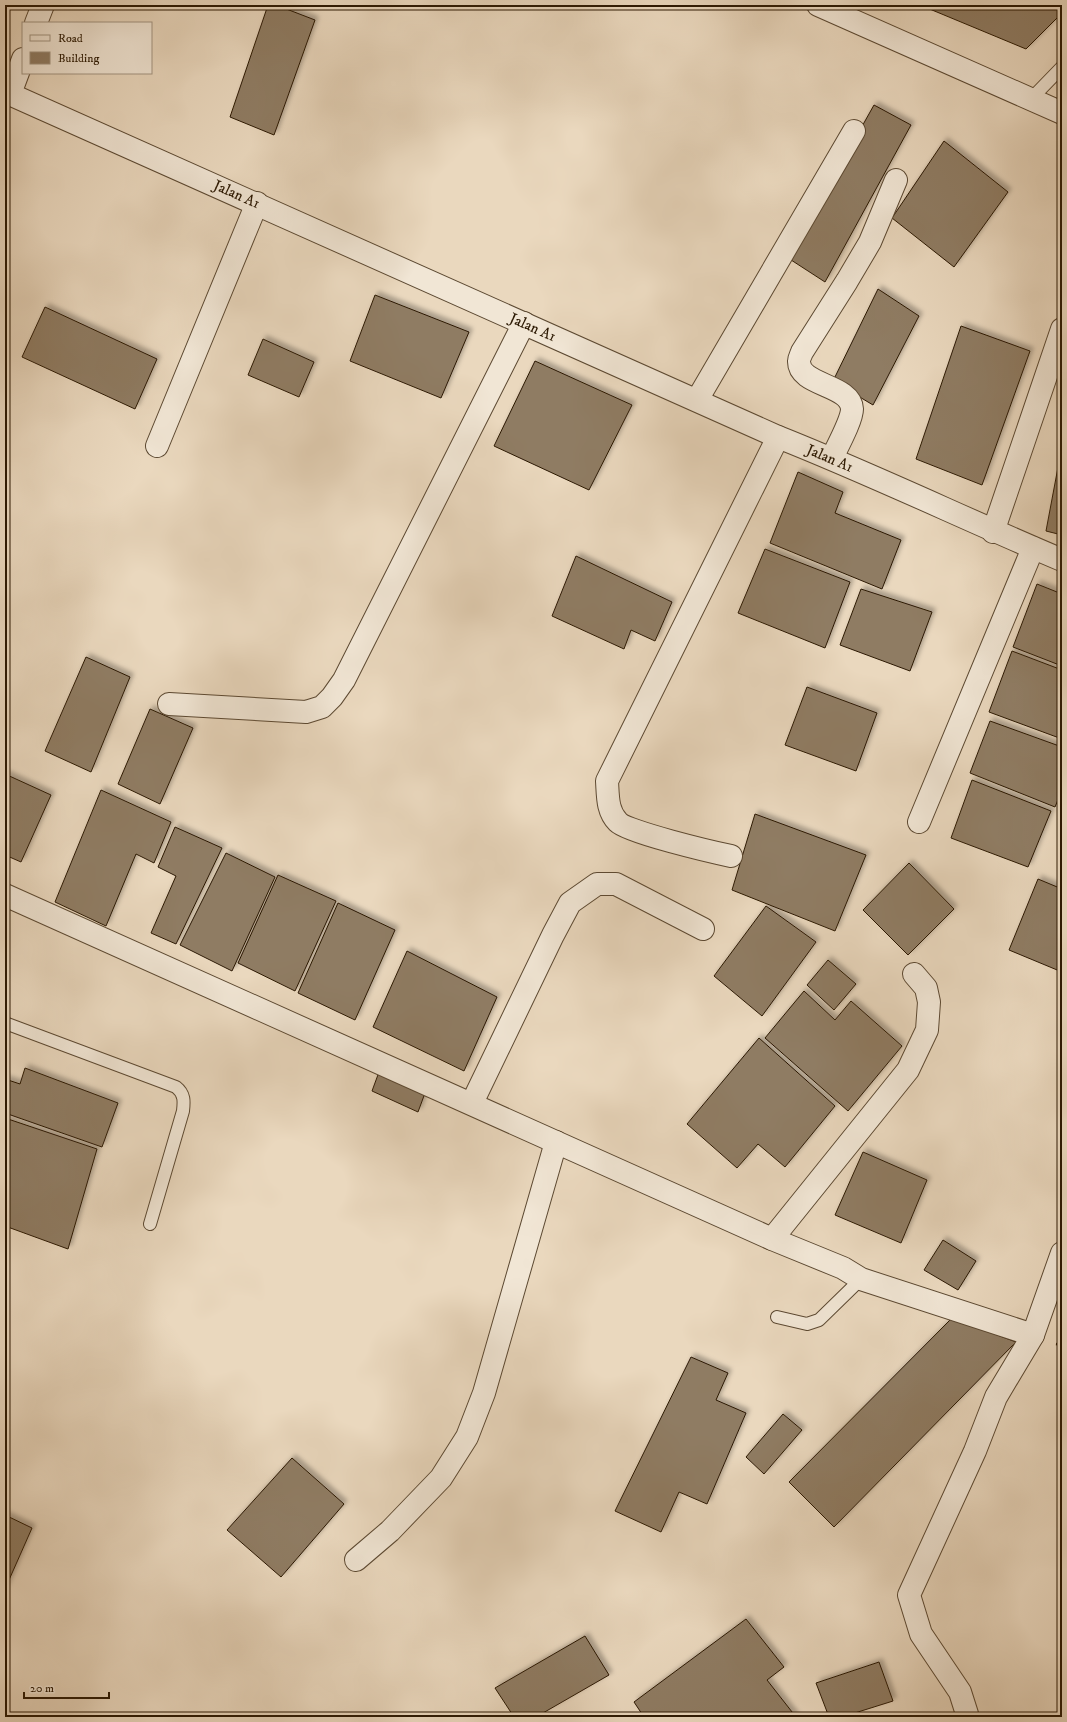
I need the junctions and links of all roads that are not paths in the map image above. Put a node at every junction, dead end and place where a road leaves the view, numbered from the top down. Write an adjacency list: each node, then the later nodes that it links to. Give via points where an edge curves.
1 (43, 5): 3 (street)
2 (818, 5): 7 (street)
3 (36, 22)
4 (22, 61): 6 (street)
5 (1062, 67): 7 (lane)
6 (8, 93): 11 (street, Jalan A1)
7 (1031, 99): 8 (street)
8 (1062, 113)
9 (854, 131): 14 (street)
10 (896, 180): 17 (street, via 870,242 802,352 799,361 801,370 843,394 852,408)
11 (256, 203): 12 (street, Jalan A1); 16 (street)
12 (524, 323): 14 (street, Jalan A1); 21 (street, via 344,680 332,697 322,707 306,712)
13 (1062, 329): 18 (street)
14 (697, 400): 15 (street, Jalan A1)
15 (778, 437): 17 (street, Jalan A1); 23 (street, via 607,781 608,804 618,823 635,831)
16 (157, 446)
17 (832, 458): 18 (street, Jalan A1)
18 (993, 532): 19 (street, Jalan A1)
19 (1033, 548): 20 (street, Jalan A1); 22 (street)
20 (1062, 560)
21 (169, 704)
22 (919, 822)
23 (730, 856)
24 (5, 895): 28 (street)
25 (702, 930): 28 (street, via 616,884 597,884 570,903)
26 (914, 974): 31 (street, via 926,988 929,1002 927,1030 908,1070)
27 (5, 1022): 30 (lane, via 169,1084 181,1091 184,1100 183,1112)
28 (472, 1104): 29 (street)
29 (556, 1142): 31 (street); 36 (street, via 484,1393 467,1437 442,1478 390,1531)
30 (150, 1224)
31 (772, 1239): 33 (street, via 843,1268)
32 (1062, 1253): 35 (street)
33 (861, 1279): 34 (lane, via 819,1320 807,1324); 35 (street)
34 (777, 1317)
35 (1033, 1335): 37 (street, via 996,1398 975,1451 909,1595 921,1634 960,1692)
36 (356, 1560)
37 (967, 1717)

